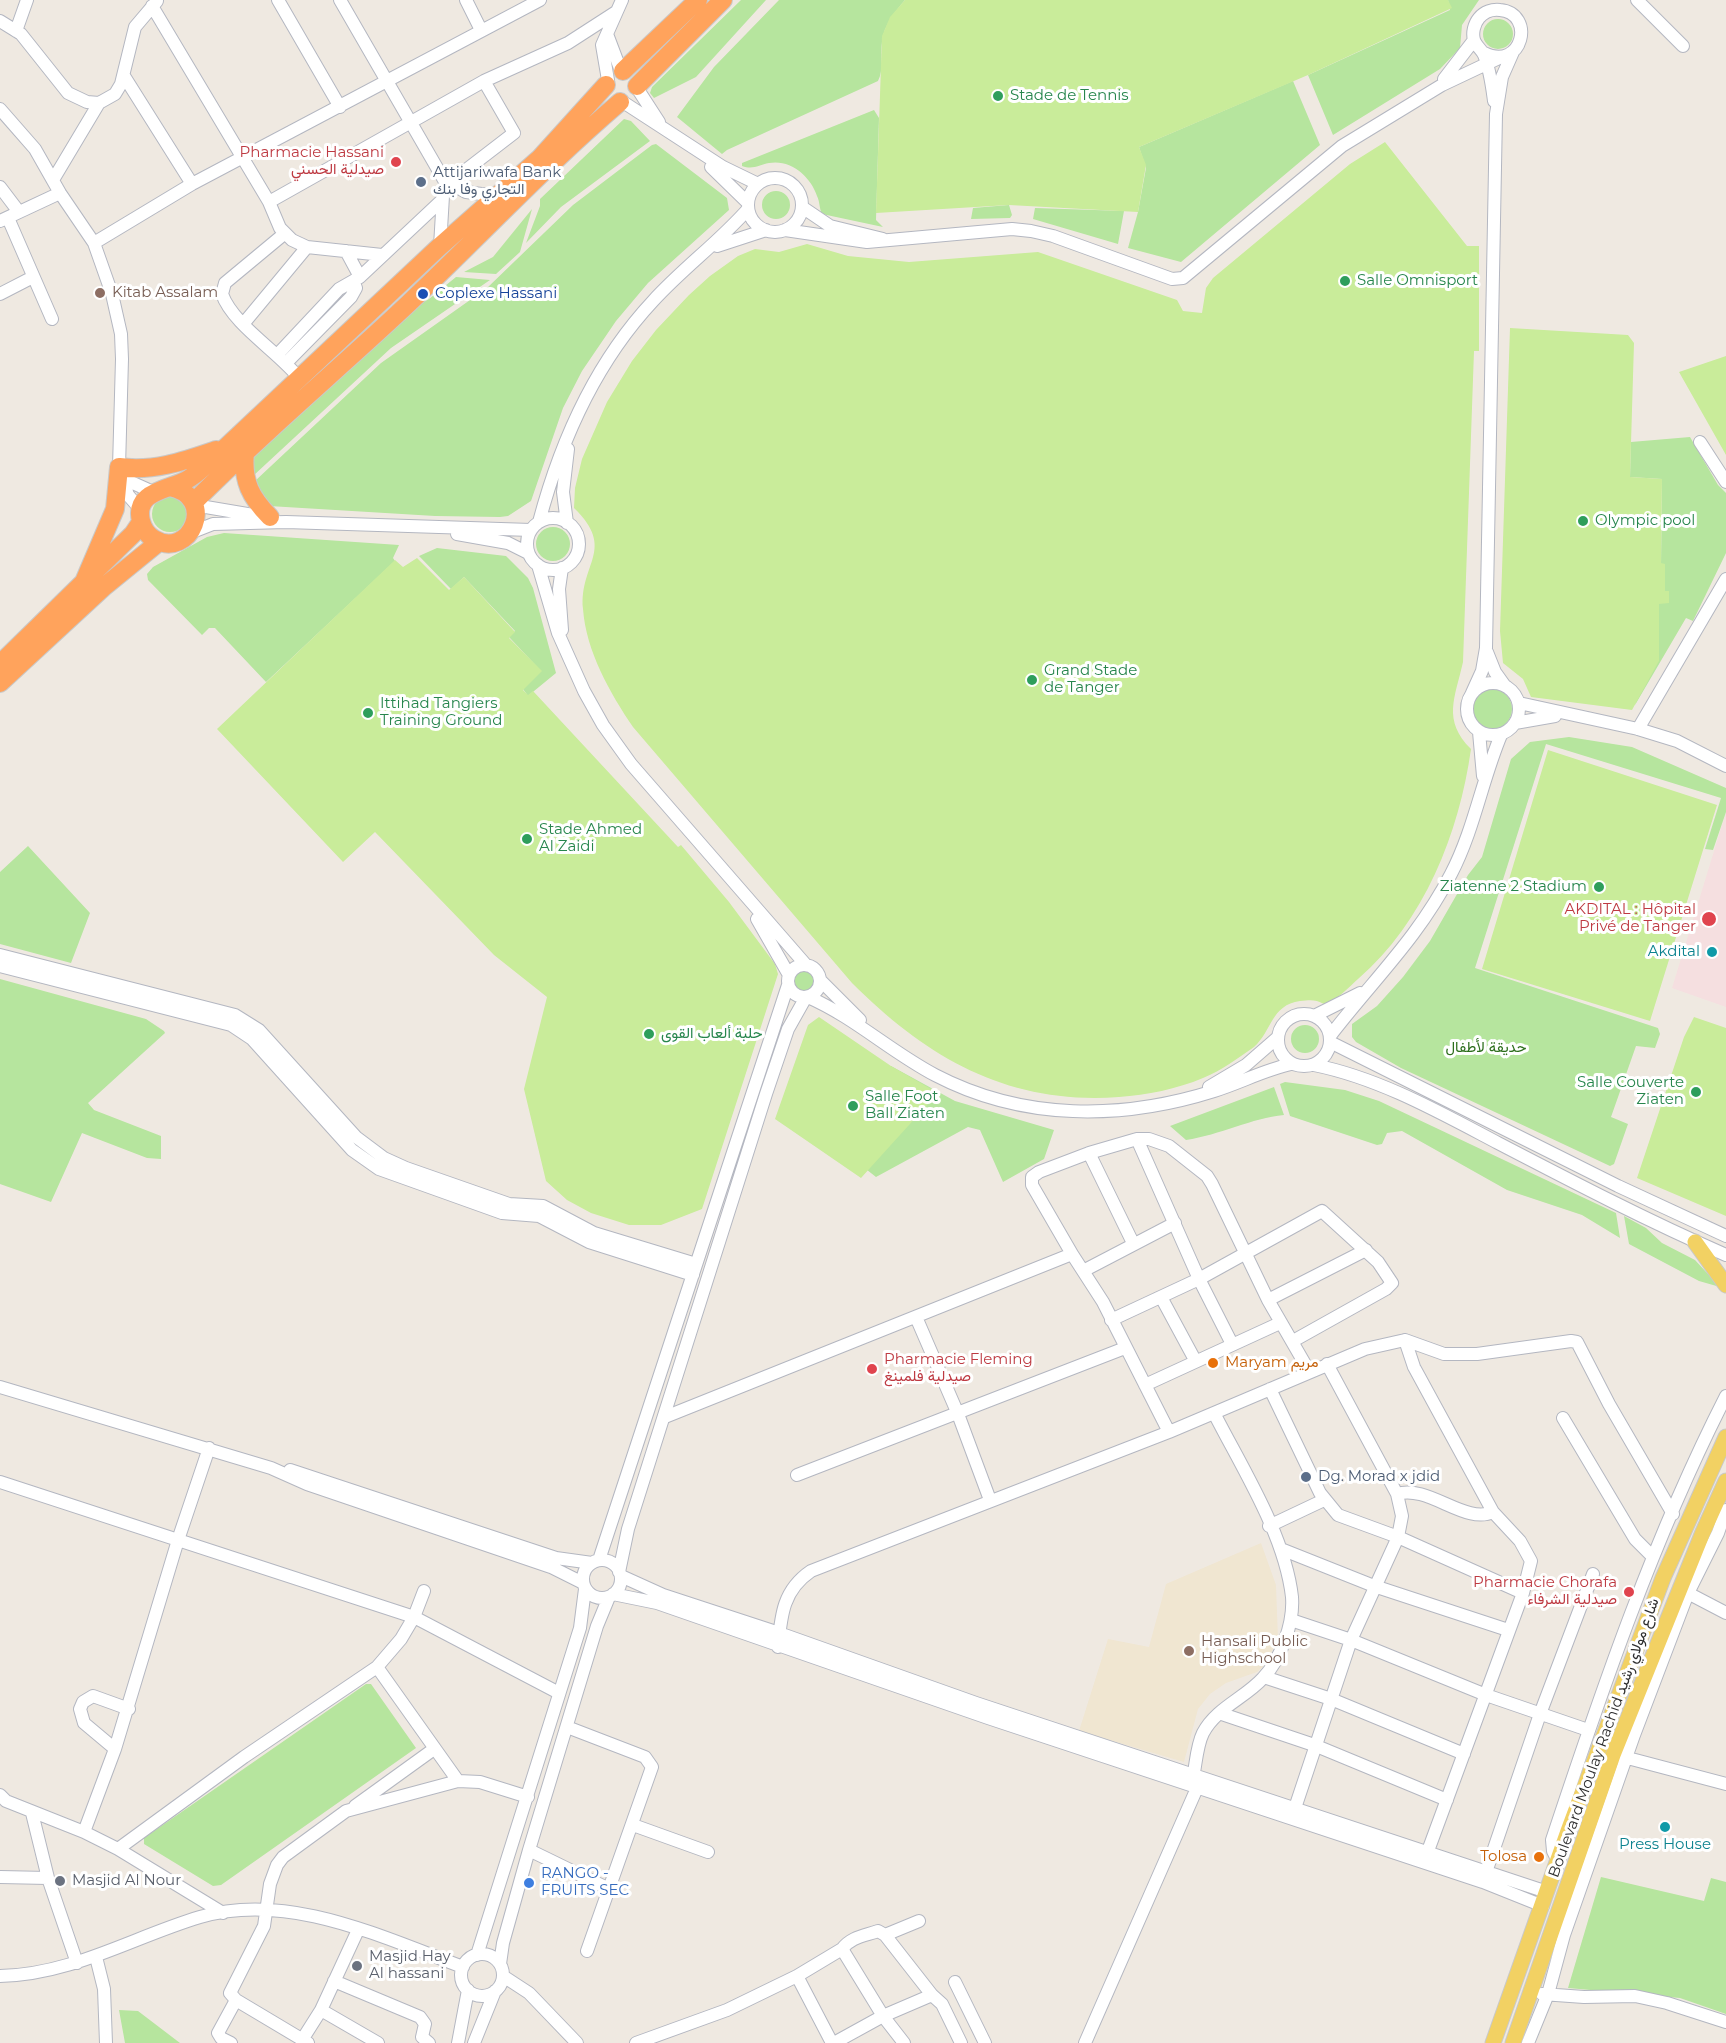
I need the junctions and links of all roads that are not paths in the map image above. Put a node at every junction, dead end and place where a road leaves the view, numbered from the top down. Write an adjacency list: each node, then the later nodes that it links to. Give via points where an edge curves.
1 (27, 0): 18 (street)
2 (278, 0): 31 (street)
3 (340, 0): 25 (street)
4 (465, 0): 17 (street)
5 (540, 0): 17 (street)
6 (622, 0): 13 (street)
7 (698, 0): 24 (highway)
8 (723, 0): 27 (highway)
9 (1491, 0): 14 (street)
10 (1506, 0): 15 (street)
11 (1637, 0): 20 (street)
12 (155, 3): 23 (street, via 135,27); 37 (street)
13 (616, 12): 24 (street, via 602,52); 26 (street, via 568,43)
14 (1485, 13): 15 (street, via 1501,10); 19 (street, via 1475,25)
15 (1512, 14): 21 (street, via 1522,31)
16 (0, 21): 18 (street)
17 (481, 30): 25 (street)
18 (16, 31): 30 (street, via 68,93)
19 (1474, 40): 22 (street); 28 (street, via 1453,69)
20 (1683, 46)
21 (1513, 52): 22 (street); 33 (street, via 1502,77)
22 (1485, 58): 28 (street); 33 (street)
23 (124, 76): 30 (street, via 115,94); 40 (street)
24 (614, 77): 27 (highway, via 634,78); 29 (highway, via 611,98); 44 (highway, via 540,158)
25 (386, 80): 31 (street); 34 (street)
26 (484, 81): 34 (street); 39 (street, via 514,133 462,173)
27 (637, 87): 29 (highway, via 634,97); 35 (street, via 645,105)
28 (1427, 94): 53 (street, via 1335,151 1183,278 1173,279 1031,231 1012,229)
29 (621, 102): 35 (street); 70 (highway)
30 (99, 103): 38 (street)
31 (340, 107): 37 (street)
32 (0, 110): 38 (street, via 35,149)
33 (1496, 114): 88 (street)
34 (411, 121): 39 (street); 46 (street)
35 (664, 128): 36 (street)
36 (693, 149): 41 (street); 47 (street)
37 (242, 158): 40 (street); 46 (street)
38 (53, 180): 43 (street)
39 (444, 180): 44 (street, via 466,192); 45 (street)
40 (192, 184): 54 (street)
41 (758, 184): 47 (street, via 751,192); 48 (street, via 771,178 790,183 800,193)
42 (0, 187): 49 (street)
43 (60, 193): 49 (street); 54 (street)
44 (497, 196): 55 (highway)
45 (442, 200): 55 (street); 59 (street)
46 (269, 202): 52 (street)
47 (748, 206): 50 (street, via 753,220); 57 (street)
48 (802, 207): 51 (street, via 795,223); 53 (street, via 830,226)
49 (9, 217): 60 (street)
50 (766, 230): 51 (street); 57 (street)
51 (785, 230): 53 (street, via 859,242)
52 (284, 234): 56 (street); 64 (street, via 221,288 224,300)
53 (884, 240)
54 (94, 243): 71 (street, via 121,334)
55 (440, 246): 66 (highway)
56 (307, 247): 58 (street); 64 (street)
57 (708, 250): 67 (street, via 652,302 622,338 596,379)
58 (346, 251): 59 (street); 61 (street)
59 (382, 255): 61 (street)
60 (33, 277): 62 (street); 63 (street)
61 (357, 280): 65 (street, via 351,297)
62 (0, 294)
63 (52, 319)
64 (244, 323): 65 (street)
65 (283, 358): 66 (street)
66 (300, 379): 69 (highway)
67 (568, 442): 77 (street, via 563,492); 78 (street, via 552,474)
68 (1700, 442): 72 (street)
69 (225, 447): 71 (highway); 73 (highway, via 189,479)
70 (245, 453): 74 (highway); 76 (highway, via 244,474 249,490)
71 (121, 473): 73 (street); 75 (street); 85 (highway, via 115,509)
72 (1726, 482)
73 (161, 490): 74 (highway, via 183,492); 75 (highway)
74 (194, 504): 76 (street); 80 (highway, via 196,517)
75 (141, 516): 81 (highway, via 150,537); 85 (highway, via 133,534)
76 (278, 519): 79 (street); 80 (street, via 213,524)
77 (567, 523): 78 (street, via 553,518); 84 (street, via 576,533 578,549)
78 (535, 526): 79 (street); 82 (street, via 527,541)
79 (436, 528): 82 (street, via 508,543)
80 (189, 534): 81 (highway, via 174,542)
81 (159, 542): 90 (highway)
82 (528, 553): 83 (street)
83 (537, 565): 84 (street, via 549,570); 87 (street)
84 (562, 568): 87 (street, via 559,589)
85 (84, 584): 89 (highway)
86 (1725, 584): 96 (street)
87 (563, 640): 101 (street, via 603,726)
88 (1486, 648): 91 (street); 92 (street, via 1482,671)
89 (0, 664)
90 (0, 683)
91 (1505, 686): 92 (street, via 1491,683); 93 (street)
92 (1472, 693): 97 (street, via 1467,716)
93 (1519, 703): 94 (street); 95 (street)
94 (1565, 714): 95 (street); 96 (street)
95 (1515, 723): 98 (street)
96 (1638, 729): 99 (street, via 1677,741)
97 (1479, 732): 98 (street); 100 (street)
98 (1501, 735): 100 (street)
99 (1726, 766)
100 (1484, 780): 107 (street, via 1452,872 1416,933)
101 (749, 901): 103 (street); 105 (street)
102 (0, 955): 126 (street, via 235,1014 259,1030 356,1137 395,1164 509,1204 547,1208 594,1233)
103 (806, 965): 105 (street, via 798,966); 106 (street, via 814,968)
104 (0, 966): 126 (street, via 231,1025 252,1039 352,1150 379,1169 502,1213 539,1216 589,1242)
105 (789, 980): 108 (street, via 794,993); 126 (street)
106 (820, 980): 108 (street, via 816,992); 110 (street)
107 (1373, 984): 109 (street); 112 (street)
108 (807, 997): 110 (street); 148 (street, via 788,1029)
109 (1314, 1016): 111 (street, via 1290,1017); 112 (street, via 1322,1020)
110 (871, 1032): 115 (street, via 937,1076 989,1098 1027,1107 1098,1113)
111 (1277, 1038): 113 (street, via 1280,1053); 115 (street, via 1246,1065)
112 (1330, 1039): 114 (street, via 1325,1056); 119 (street, via 1618,1186)
113 (1291, 1064): 114 (street); 115 (street)
114 (1314, 1065): 120 (street, via 1366,1080 1447,1116)
115 (1198, 1095)
116 (1137, 1139): 117 (street); 118 (street); 124 (street, via 1162,1142 1207,1176)
117 (1089, 1153): 121 (street); 123 (street, via 1039,1172 1030,1180)
118 (1175, 1223): 121 (street); 128 (street)
119 (1726, 1236)
120 (1695, 1242): 125 (street); 129 (main road)
121 (1133, 1243): 127 (street)
122 (1366, 1250): 124 (street, via 1322,1211); 131 (street); 136 (street, via 1387,1271 1392,1283)
123 (1071, 1254): 127 (street); 132 (street)
124 (1245, 1255): 128 (street); 131 (street)
125 (1726, 1255)
126 (694, 1269): 168 (street, via 608,1540)
127 (1083, 1271): 133 (street)
128 (1199, 1280): 130 (street); 137 (street)
129 (1726, 1285)
130 (1161, 1297): 133 (street); 139 (street)
131 (1268, 1300): 134 (street)
132 (916, 1317): 147 (street); 148 (street)
133 (1111, 1320): 138 (street)
134 (1280, 1323): 136 (street); 137 (street)
135 (1405, 1340): 140 (street, via 1365,1349); 160 (street, via 1414,1367); 162 (street, via 1444,1353 1477,1354 1577,1342)
136 (1293, 1341): 141 (street)
137 (1232, 1344): 139 (street)
138 (1125, 1348): 142 (street); 147 (street)
139 (1195, 1360): 142 (street)
140 (1327, 1364): 141 (street); 157 (street)
141 (1309, 1371): 144 (street)
142 (1145, 1385): 150 (street)
143 (0, 1387): 152 (street)
144 (1270, 1389): 146 (street); 159 (street)
145 (1726, 1396): 162 (street)
146 (1214, 1413): 150 (street); 163 (street)
147 (958, 1414): 154 (street); 158 (street)
148 (664, 1417): 169 (street, via 628,1529)
149 (1563, 1418): 167 (street, via 1635,1539)
150 (1169, 1432): 158 (street)
151 (1726, 1437): 214 (main road, Boulevard Moulay Rachid شارع مولاي رشيد, via 1663,1578)
152 (209, 1448): 153 (street); 165 (street)
153 (272, 1468): 168 (street, via 298,1472 563,1560); 171 (street, via 307,1484 551,1567)
154 (797, 1475)
155 (1726, 1481): 161 (main road, Boulevard Moulay Rachid شارع مولاي رشيد)
156 (0, 1482): 165 (street)
157 (1397, 1494): 160 (street, via 1413,1492 1479,1515); 164 (street, via 1402,1516)
158 (990, 1500): 181 (street, via 811,1571 795,1584 785,1601)
159 (1324, 1500): 163 (street); 164 (street, via 1346,1519)
160 (1493, 1512): 175 (street, via 1520,1541 1531,1561)
161 (1722, 1513): 174 (main road, Boulevard Moulay Rachid شارع مولاي رشيد)
162 (1673, 1514): 167 (street)
163 (1269, 1526): 166 (street)
164 (1398, 1537): 172 (street); 175 (street)
165 (178, 1540): 178 (street); 189 (street)
166 (1281, 1549): 172 (street); 179 (street, via 1292,1598)
167 (1653, 1557): 193 (street)
168 (596, 1562): 169 (street, via 613,1564); 171 (street, via 584,1572)
169 (620, 1574): 176 (street, via 619,1586); 181 (street, via 663,1595)
170 (1593, 1574): 191 (street)
171 (584, 1586): 176 (street, via 598,1598); 186 (street, via 583,1618)
172 (1374, 1586): 180 (street); 182 (street)
173 (424, 1590): 178 (street)
174 (1683, 1591): 177 (street); 198 (main road, Boulevard Moulay Rachid شارع مولاي رشيد)
175 (1523, 1593): 180 (street)
176 (611, 1595): 183 (street, via 657,1603); 192 (street, via 597,1623)
177 (1726, 1613)
178 (414, 1617): 184 (street); 186 (street)
179 (1291, 1620): 182 (street); 185 (street)
180 (1508, 1630): 187 (street)
181 (780, 1633): 183 (street); 200 (street)
182 (1351, 1640): 187 (street); 188 (street)
183 (778, 1647): 200 (street)
184 (377, 1667): 196 (street); 210 (street)
185 (1264, 1677): 188 (street); 190 (street)
186 (559, 1693): 202 (street)
187 (1486, 1695): 191 (street); 197 (street)
188 (1331, 1699): 194 (street); 197 (street)
189 (129, 1709): 195 (street); 195 (street, via 93,1696 80,1709 84,1723)
190 (1219, 1713): 194 (street); 200 (street, via 1202,1735)
191 (1540, 1714): 193 (street); 216 (street)
192 (567, 1727): 208 (street, via 650,1761 651,1772); 211 (street)
193 (1588, 1730): 214 (street, via 1552,1840)
194 (1314, 1745): 204 (street); 207 (street)
195 (115, 1749): 209 (street)
196 (434, 1749): 199 (street); 206 (street)
197 (1464, 1754): 204 (street)
198 (1620, 1756): 201 (street); 238 (main road, Boulevard Moulay Rachid شارع مولاي رشيد); 239 (street)
199 (459, 1780): 202 (street, via 480,1782); 206 (street)
200 (1194, 1783): 207 (street); 258 (street)
201 (1726, 1784)
202 (528, 1797): 227 (street)
203 (2, 1799): 205 (street)
204 (1447, 1800): 213 (street)
205 (32, 1812): 209 (street); 217 (street)
206 (346, 1812): 220 (street, via 284,1857 272,1874)
207 (1293, 1814): 213 (street)
208 (633, 1825): 212 (street); 218 (street)
209 (84, 1832): 210 (street)
210 (118, 1849): 221 (street)
211 (529, 1850): 218 (street); 231 (street, via 503,1943)
212 (708, 1852)
213 (1426, 1858): 216 (street)
214 (1558, 1861): 219 (main road, Boulevard Moulay Rachid شارع مولاي رشيد)
215 (0, 1877): 217 (street)
216 (1485, 1877): 219 (street)
217 (48, 1878): 229 (street)
218 (609, 1889): 226 (street)
219 (1545, 1899): 259 (main road, Boulevard Moulay Rachid شارع مولاي رشيد)
220 (268, 1909): 221 (street); 223 (street, via 296,1912); 241 (street, via 264,1926 230,1991)
221 (224, 1913): 228 (street, via 199,1917)
222 (920, 1921): 224 (street)
223 (358, 1929): 230 (street); 234 (street)
224 (885, 1935): 225 (street, via 878,1931 848,1941); 240 (street)
225 (842, 1949): 233 (street); 243 (street)
226 (587, 1951)
227 (477, 1955): 230 (street); 231 (street, via 493,1957)
228 (96, 1957): 229 (street); 246 (street, via 105,1999)
229 (77, 1963): 232 (street)
230 (463, 1967): 236 (street, via 462,1979)
231 (502, 1970): 237 (street); 252 (street)
232 (0, 1976)
233 (797, 1976): 253 (street, via 727,2010); 254 (street)
234 (334, 1981): 242 (street); 249 (street, via 420,2017 425,2024 422,2037)
235 (955, 1982): 257 (street)
236 (468, 1990): 237 (street, via 478,1995); 250 (street)
237 (495, 1991): 251 (street)
238 (1532, 1993): 239 (street); 260 (main road, Boulevard Moulay Rachid شارع مولاي رشيد)
239 (1548, 1994): 244 (street, via 1635,1996 1667,2002); 261 (street)
240 (932, 1995): 243 (street); 256 (street, via 942,2004)
241 (236, 2000): 245 (street); 247 (street, via 218,2033)
242 (321, 2010): 245 (street); 248 (street)
243 (883, 2016): 254 (street); 255 (street)
244 (1726, 2022)
245 (305, 2041)
246 (106, 2043)
247 (231, 2043)
248 (378, 2043)
249 (428, 2043)
250 (458, 2043)
251 (474, 2043)
252 (577, 2043)
253 (636, 2043)
254 (833, 2043)
255 (904, 2043)
256 (961, 2043)
257 (985, 2043)
258 (1085, 2043)
259 (1493, 2043)
260 (1513, 2043)
261 (1528, 2043)

